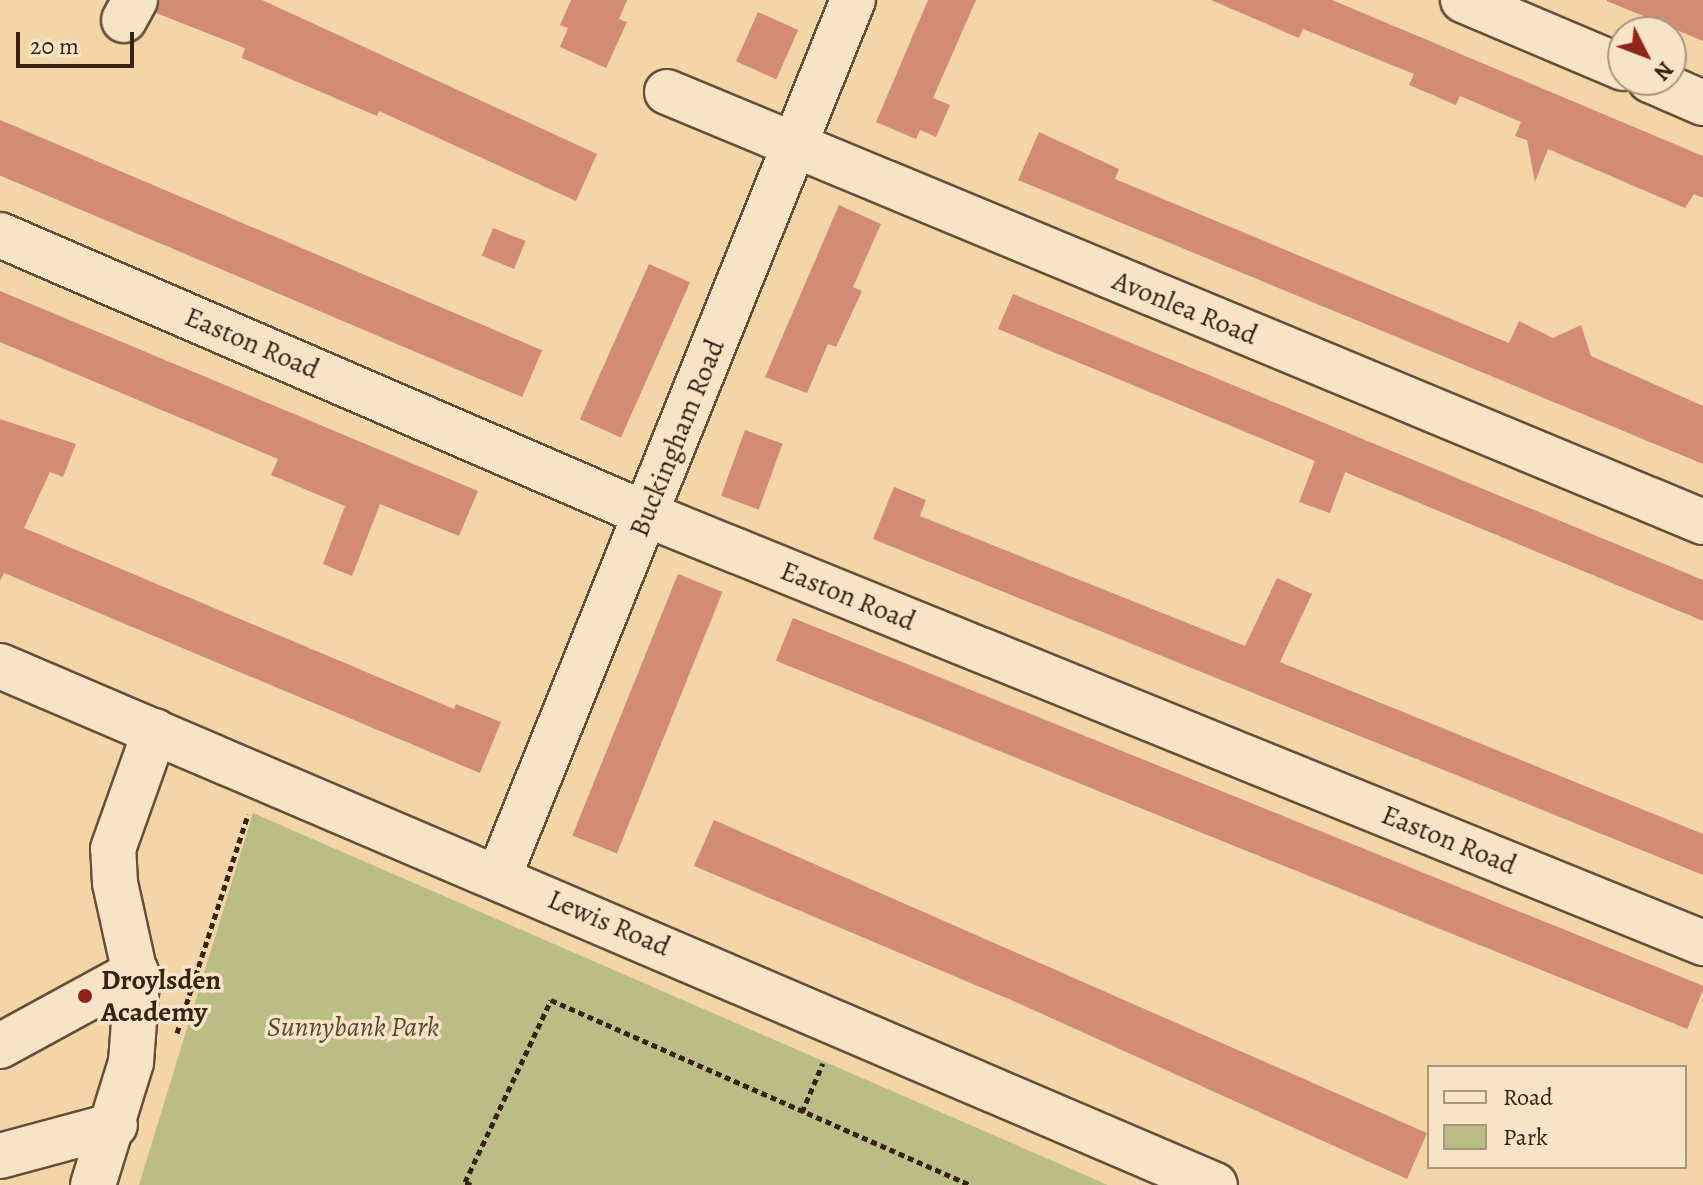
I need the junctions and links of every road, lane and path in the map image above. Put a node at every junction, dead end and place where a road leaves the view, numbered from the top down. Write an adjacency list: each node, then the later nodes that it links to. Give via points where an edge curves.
1 (853, 0): 5 (street, Buckingham Road)
2 (1463, 0): 3 (street)
3 (1607, 61)
4 (667, 92): 5 (street, Avonlea Road)
5 (792, 145): 7 (street, Buckingham Road); 8 (street, Avonlea Road)
6 (0, 235): 7 (street, Easton Road)
7 (648, 515): 12 (street, Buckingham Road); 13 (street, Easton Road)
8 (1703, 522)
9 (0, 666): 10 (street, Lewis Road)
10 (155, 731): 11 (street, Lewis Road); 14 (street, via 113,849 115,883)
11 (261, 775): 12 (street, Lewis Road); 16 (path)
12 (499, 876): 15 (street, Lewis Road)
13 (1703, 943)
14 (136, 972): 17 (street); 19 (street, via 131,1062)
15 (840, 1022): 18 (path); 24 (street, Lewis Road)
16 (176, 1037)
17 (0, 1046)
18 (802, 1112): 22 (path, via 551,1000 465,1182); 23 (path)
19 (115, 1125): 20 (street); 21 (street)
20 (0, 1156)
21 (93, 1185)
22 (471, 1185)
23 (970, 1185)
24 (1215, 1185)

